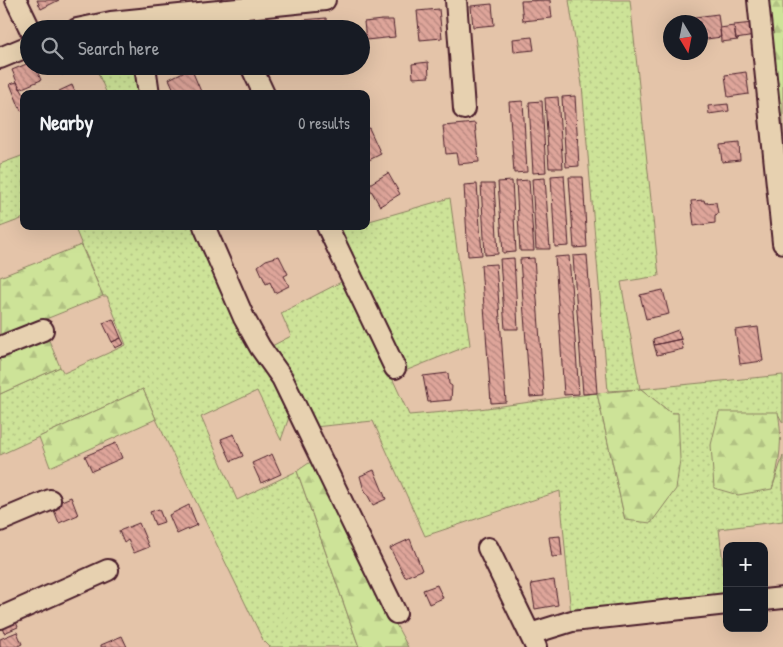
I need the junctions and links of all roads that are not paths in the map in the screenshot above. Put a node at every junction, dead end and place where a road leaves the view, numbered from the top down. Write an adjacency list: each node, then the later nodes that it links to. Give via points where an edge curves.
1 (16, 0): 7 (street)
2 (325, 0): 5 (street)
3 (456, 0): 16 (street)
4 (758, 0): 19 (street)
5 (225, 10): 6 (street); 9 (street)
6 (157, 16): 8 (street)
7 (26, 20)
8 (126, 20)
9 (230, 20)
10 (20, 50): 11 (street)
11 (0, 58)
12 (146, 75): 14 (street)
13 (255, 75): 15 (street)
14 (148, 90)
15 (262, 90)
16 (464, 109)
17 (206, 230): 30 (street, via 244,318 282,378)
18 (329, 230): 22 (street)
19 (783, 243)
20 (43, 330): 21 (street)
21 (0, 347)
22 (395, 368)
23 (50, 500): 24 (street)
24 (0, 521)
25 (488, 548): 32 (street)
26 (108, 570): 31 (street)
27 (783, 598): 28 (street)
28 (768, 600)
29 (723, 604): 32 (street, via 572,621)
30 (396, 613)
31 (0, 618)
32 (533, 640)

